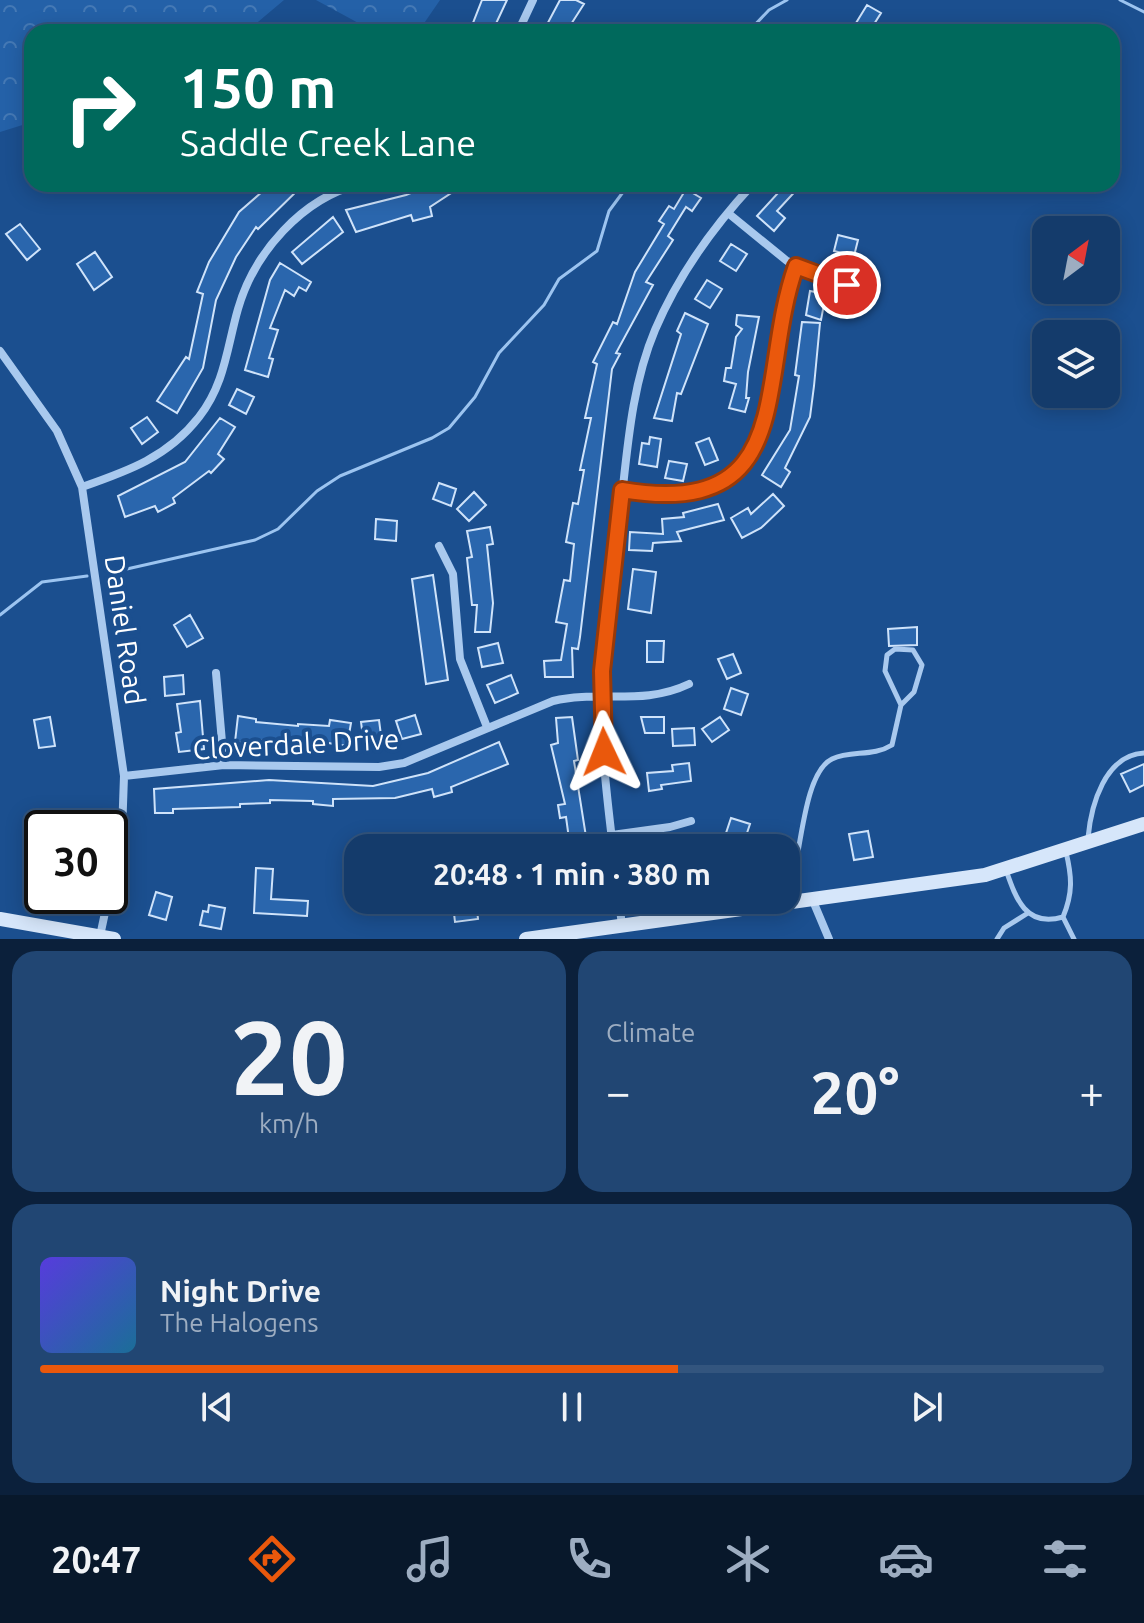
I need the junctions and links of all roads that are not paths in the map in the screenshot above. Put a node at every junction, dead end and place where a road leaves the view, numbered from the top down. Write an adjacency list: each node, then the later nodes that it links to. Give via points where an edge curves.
1 (533, 0): 2 (street)
2 (522, 24)
3 (335, 192): 9 (street, via 287,228 257,265 238,308 223,375 187,432 135,469)
4 (746, 192): 5 (street)
5 (728, 213): 6 (street); 10 (street, via 704,243 654,332 635,403)
6 (796, 266): 7 (street); 10 (street, via 786,295 766,420 743,463 727,478 690,495)
7 (847, 285)
8 (0, 351): 9 (street, Daniel Road, via 57,431)
9 (82, 487): 19 (street, Daniel Road)
10 (622, 490): 14 (street)
11 (439, 546): 16 (street, via 453,574 460,659)
12 (216, 673): 18 (street)
13 (689, 684): 14 (street, Cloverdale Drive, via 664,696)
14 (602, 696): 16 (street, Cloverdale Drive, via 553,701); 22 (street)
15 (901, 705): 15 (lane, via 885,671 887,655 895,649 913,650 922,665 914,692); 25 (lane, via 892,745 879,753 832,759 821,771 810,792)
16 (487, 727): 18 (street, Cloverdale Drive, via 427,756 379,767)
17 (1144, 753): 24 (lane, via 1125,757 1112,768 1096,803)
18 (224, 765): 19 (street, Cloverdale Drive)
19 (124, 776): 36 (street, Daniel Road, via 122,833)
20 (691, 821): 23 (street)
21 (1144, 824): 24 (street)
22 (612, 834)
23 (619, 834)
24 (1088, 843): 26 (street)
25 (800, 845)
26 (1066, 850): 27 (street); 33 (lane, via 1072,884)
27 (1005, 869): 28 (street); 30 (lane)
28 (813, 901): 29 (street); 38 (street)
29 (800, 902)
30 (1028, 913): 33 (lane, via 1050,921); 39 (lane)
31 (621, 914): 35 (street)
32 (707, 914): 35 (street)
33 (1063, 917): 40 (lane)
34 (0, 919): 36 (street)
35 (622, 926): 37 (street)
36 (99, 937)
37 (526, 939)
38 (829, 939)
39 (997, 939)
40 (1074, 939)

